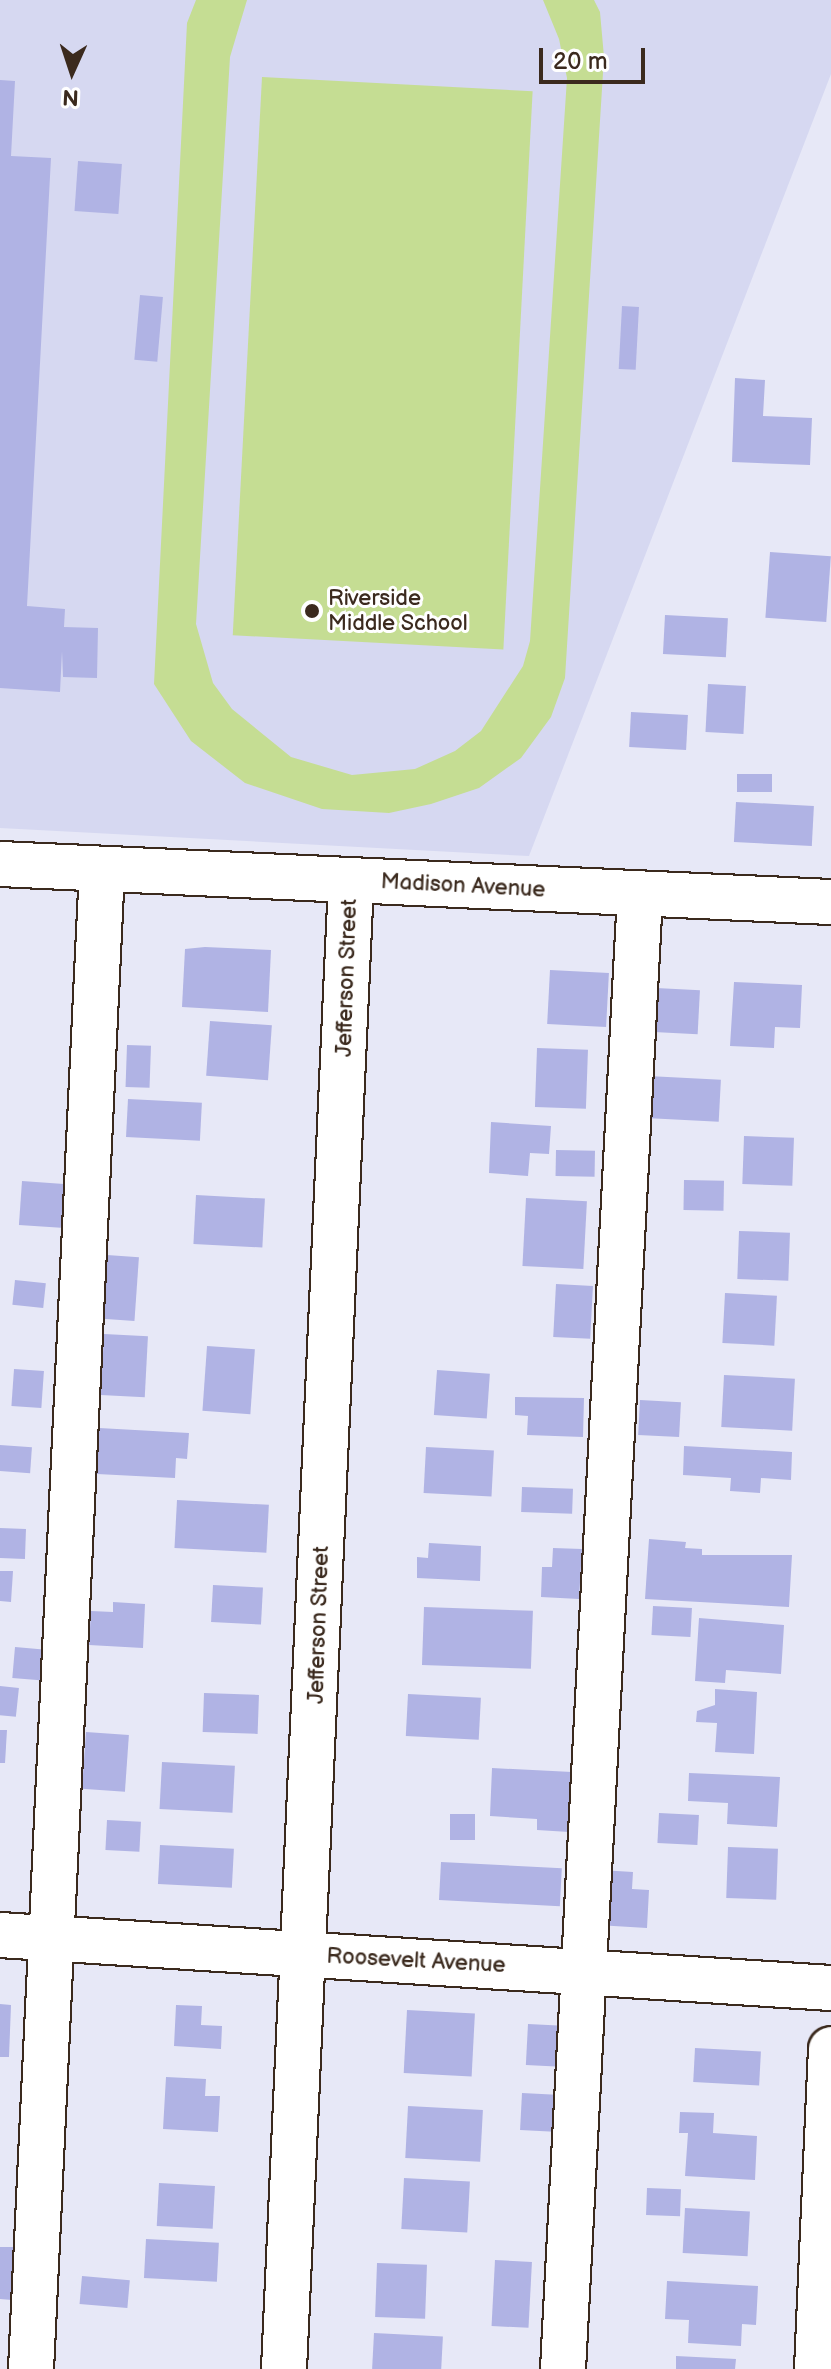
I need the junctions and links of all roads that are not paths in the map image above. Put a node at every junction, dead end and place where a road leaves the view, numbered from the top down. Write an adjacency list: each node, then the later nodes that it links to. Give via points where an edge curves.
1 (0, 864): 2 (street, Madison Avenue)
2 (102, 869): 3 (street, Madison Avenue); 7 (street)
3 (351, 881): 4 (street, Madison Avenue); 8 (street, Jefferson Street)
4 (640, 894): 5 (street, Madison Avenue); 9 (street)
5 (831, 902)
6 (0, 1935): 7 (street, Roosevelt Avenue)
7 (50, 1938): 8 (street, Roosevelt Avenue); 12 (street)
8 (305, 1956): 9 (street, Roosevelt Avenue); 13 (street, Jefferson Street)
9 (583, 1969): 10 (street, Roosevelt Avenue); 14 (street)
10 (831, 1988)
11 (831, 2049): 15 (street)
12 (31, 2369)
13 (284, 2369)
14 (563, 2369)
15 (817, 2369)

